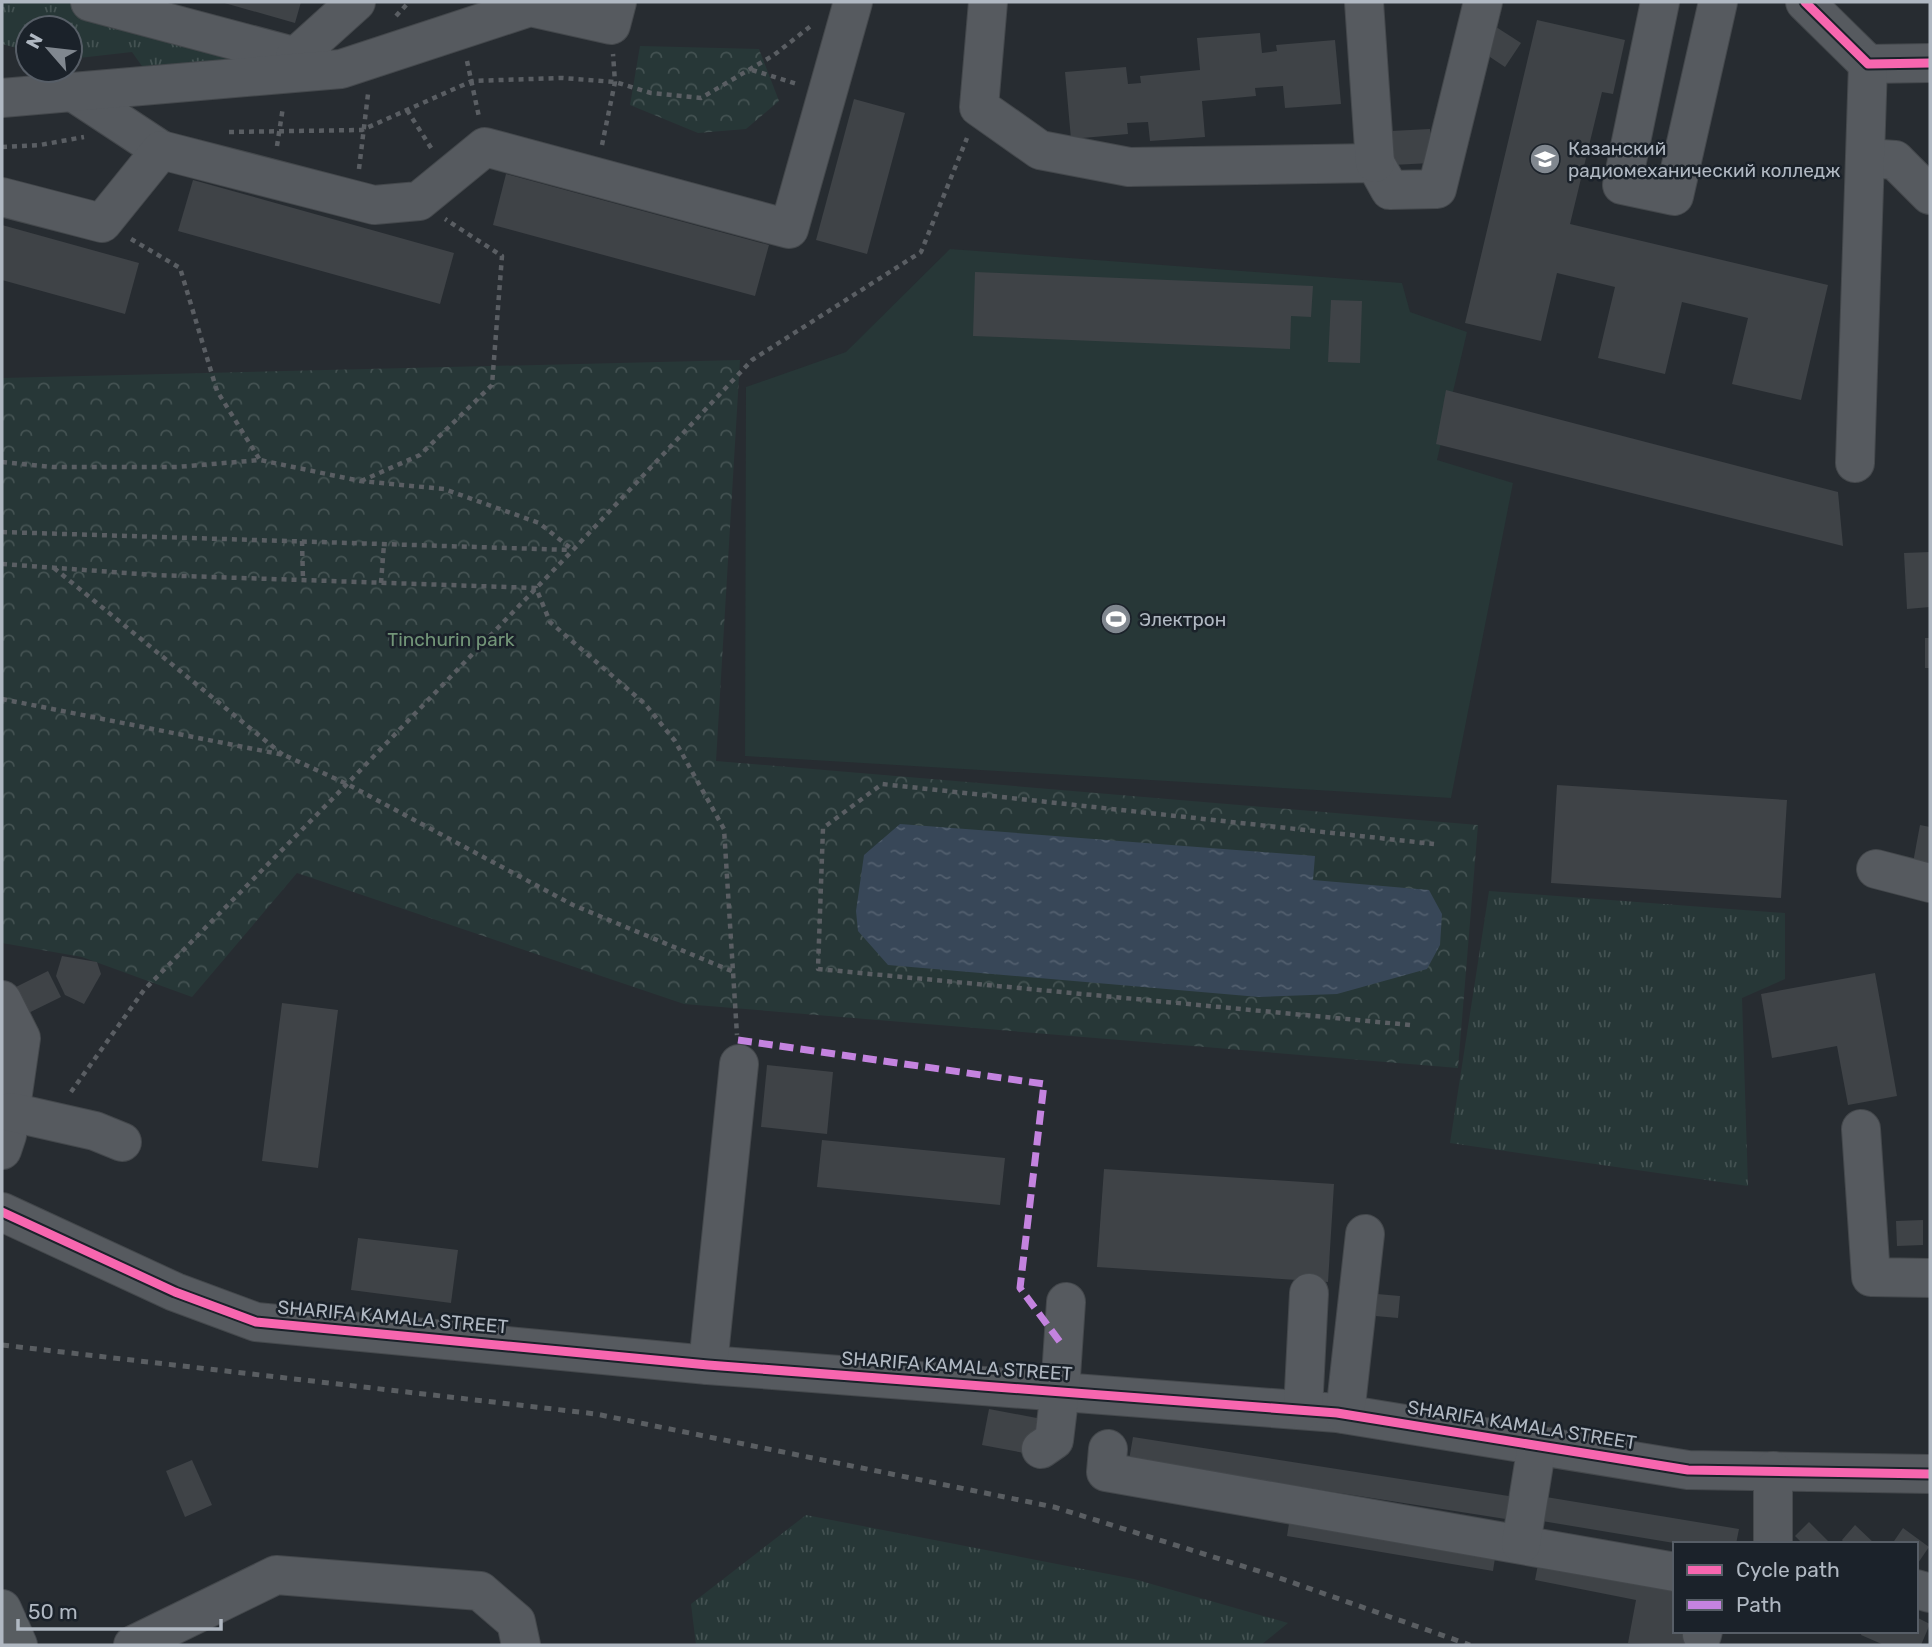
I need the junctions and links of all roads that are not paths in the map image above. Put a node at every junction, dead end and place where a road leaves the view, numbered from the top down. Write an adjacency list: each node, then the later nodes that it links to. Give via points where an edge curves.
1 (90, 2): 13 (street)
2 (356, 2): 13 (street)
3 (853, 2): 16 (street, via 789,229 485,147 419,201 374,205)
4 (1364, 2): 18 (street)
5 (1483, 2): 18 (street, via 1437,189 1390,190)
6 (1660, 2): 7 (street, via 1622,186 1674,196)
7 (1718, 2)
8 (1805, 2): 12 (street)
9 (988, 8): 18 (street, via 979,107 1040,150 1129,167)
10 (614, 13): 13 (street, via 530,6 357,64)
11 (1930, 63): 12 (street)
12 (1868, 64): 17 (street)
13 (292, 65): 14 (street)
14 (73, 92): 15 (street); 16 (street)
15 (2, 98)
16 (161, 150): 20 (street, via 102,223)
17 (1866, 158): 19 (street, via 1895,160); 21 (street)
18 (1375, 163)
19 (1930, 195)
20 (2, 197)
21 (1855, 463)
22 (1876, 869): 23 (street)
23 (1930, 883)
24 (2, 1000): 26 (street, via 21,1038)
25 (739, 1064): 35 (street)
26 (11, 1112): 28 (street, via 95,1131); 29 (street)
27 (1861, 1129): 32 (street, via 1871,1277)
28 (122, 1142)
29 (2, 1150)
30 (2, 1212): 35 (street, SHARIFA KAMALA STREET, via 174,1292 256,1322)
31 (1365, 1234): 38 (street)
32 (1930, 1278)
33 (1308, 1293): 37 (street)
34 (1066, 1302): 36 (street)
35 (708, 1364): 36 (street, SHARIFA KAMALA STREET)
36 (1060, 1391): 37 (street, SHARIFA KAMALA STREET); 40 (street, via 1054,1440)
37 (1303, 1410): 38 (street, SHARIFA KAMALA STREET)
38 (1345, 1414): 39 (street, SHARIFA KAMALA STREET)
39 (1537, 1445): 42 (street, SHARIFA KAMALA STREET, via 1688,1470); 45 (street)
40 (1041, 1448)
41 (1108, 1449): 45 (street, via 1106,1472)
42 (1773, 1471): 43 (street, SHARIFA KAMALA STREET); 44 (street)
43 (1930, 1474)
44 (1773, 1542)
45 (1521, 1544): 46 (street)
46 (1673, 1572)
47 (2, 1609): 48 (main road)
48 (18, 1645)
49 (133, 1645): 50 (street, via 276,1575 480,1591 516,1622)
50 (521, 1645)

